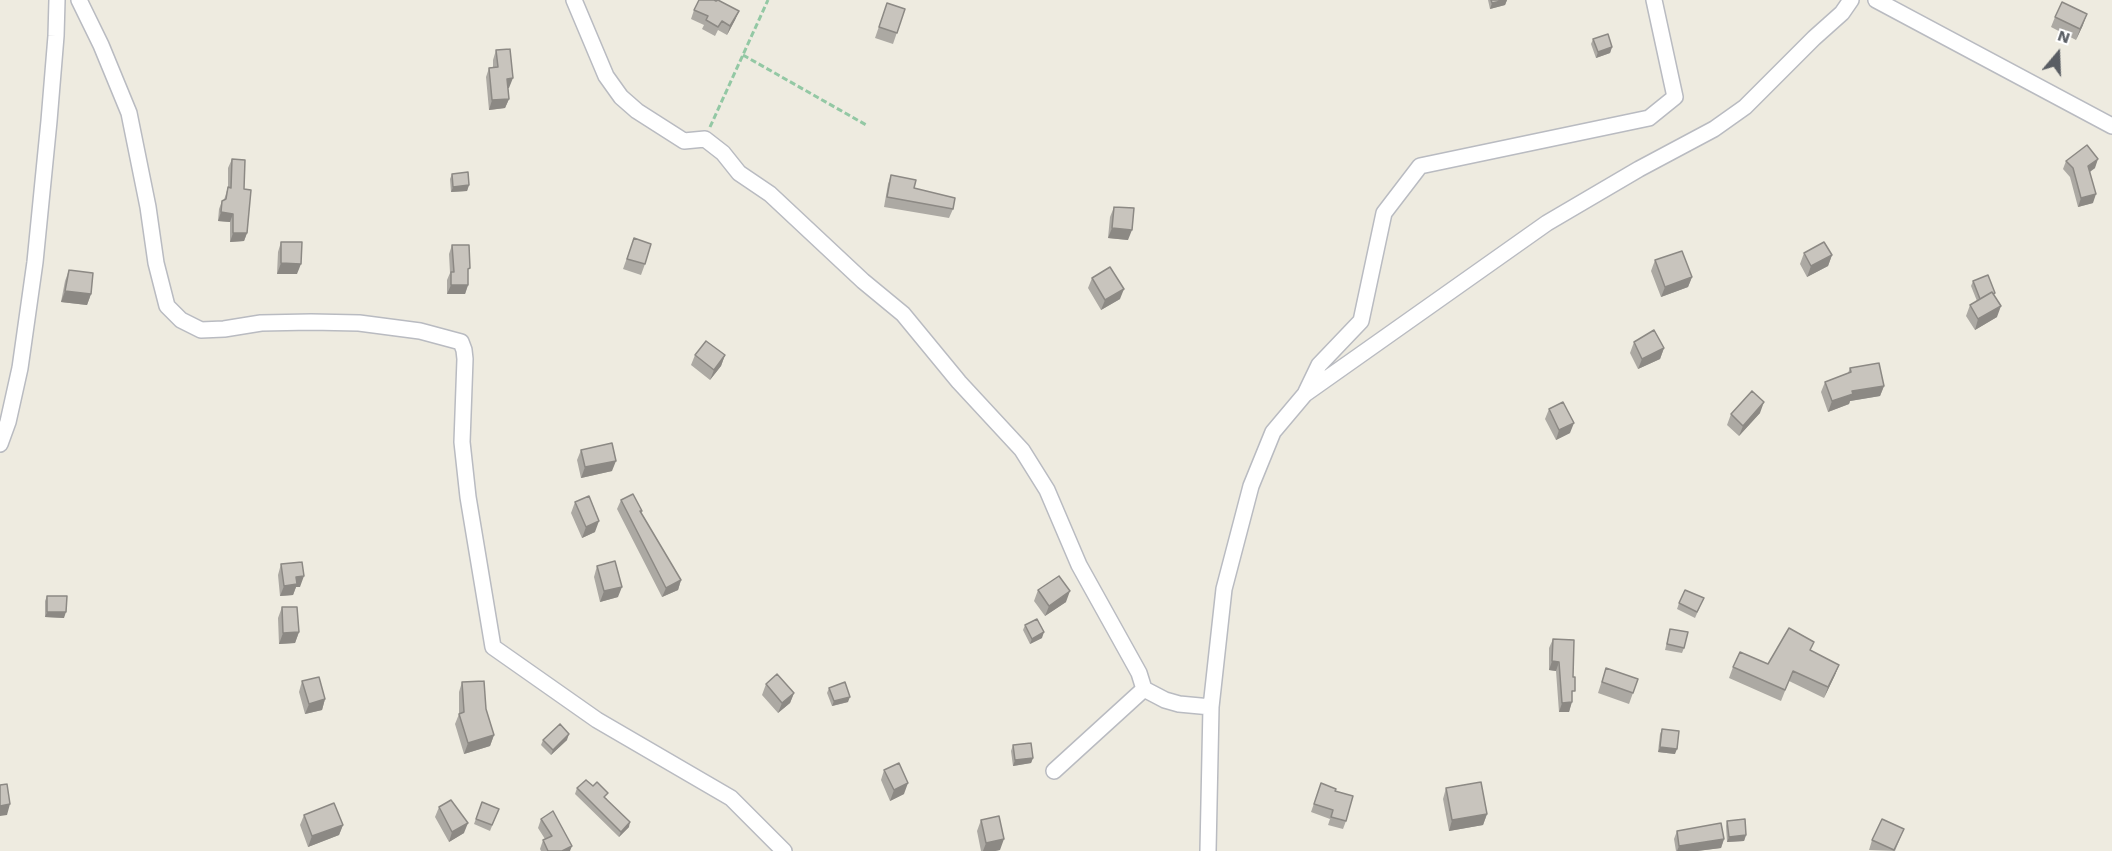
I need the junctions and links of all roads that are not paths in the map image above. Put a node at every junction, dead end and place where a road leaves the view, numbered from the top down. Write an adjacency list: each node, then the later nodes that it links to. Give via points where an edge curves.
1 (57, 0): 9 (street, via 35,262 20,368)
2 (79, 0): 13 (street, via 129,113 167,306 181,320 201,330 281,323 358,323 420,331 461,342 465,350 462,442 493,647 597,720 731,798)
3 (574, 0): 10 (street, via 602,68 621,97 684,141 705,139 739,172 770,194 903,314 1022,450 1047,490 1079,565)
4 (1654, 0): 8 (street, via 1675,97 1649,118 1420,166 1384,213 1361,321 1319,365)
5 (1851, 0): 8 (street, via 1745,107 1714,129 1547,223)
6 (1876, 0): 7 (street)
7 (2112, 126)
8 (1305, 394): 11 (street, via 1273,432 1251,486 1224,589)
9 (0, 444)
10 (1144, 689): 11 (street, via 1172,702); 12 (street)
11 (1211, 707): 14 (street)
12 (1054, 771)
13 (784, 851)
14 (1208, 851)

